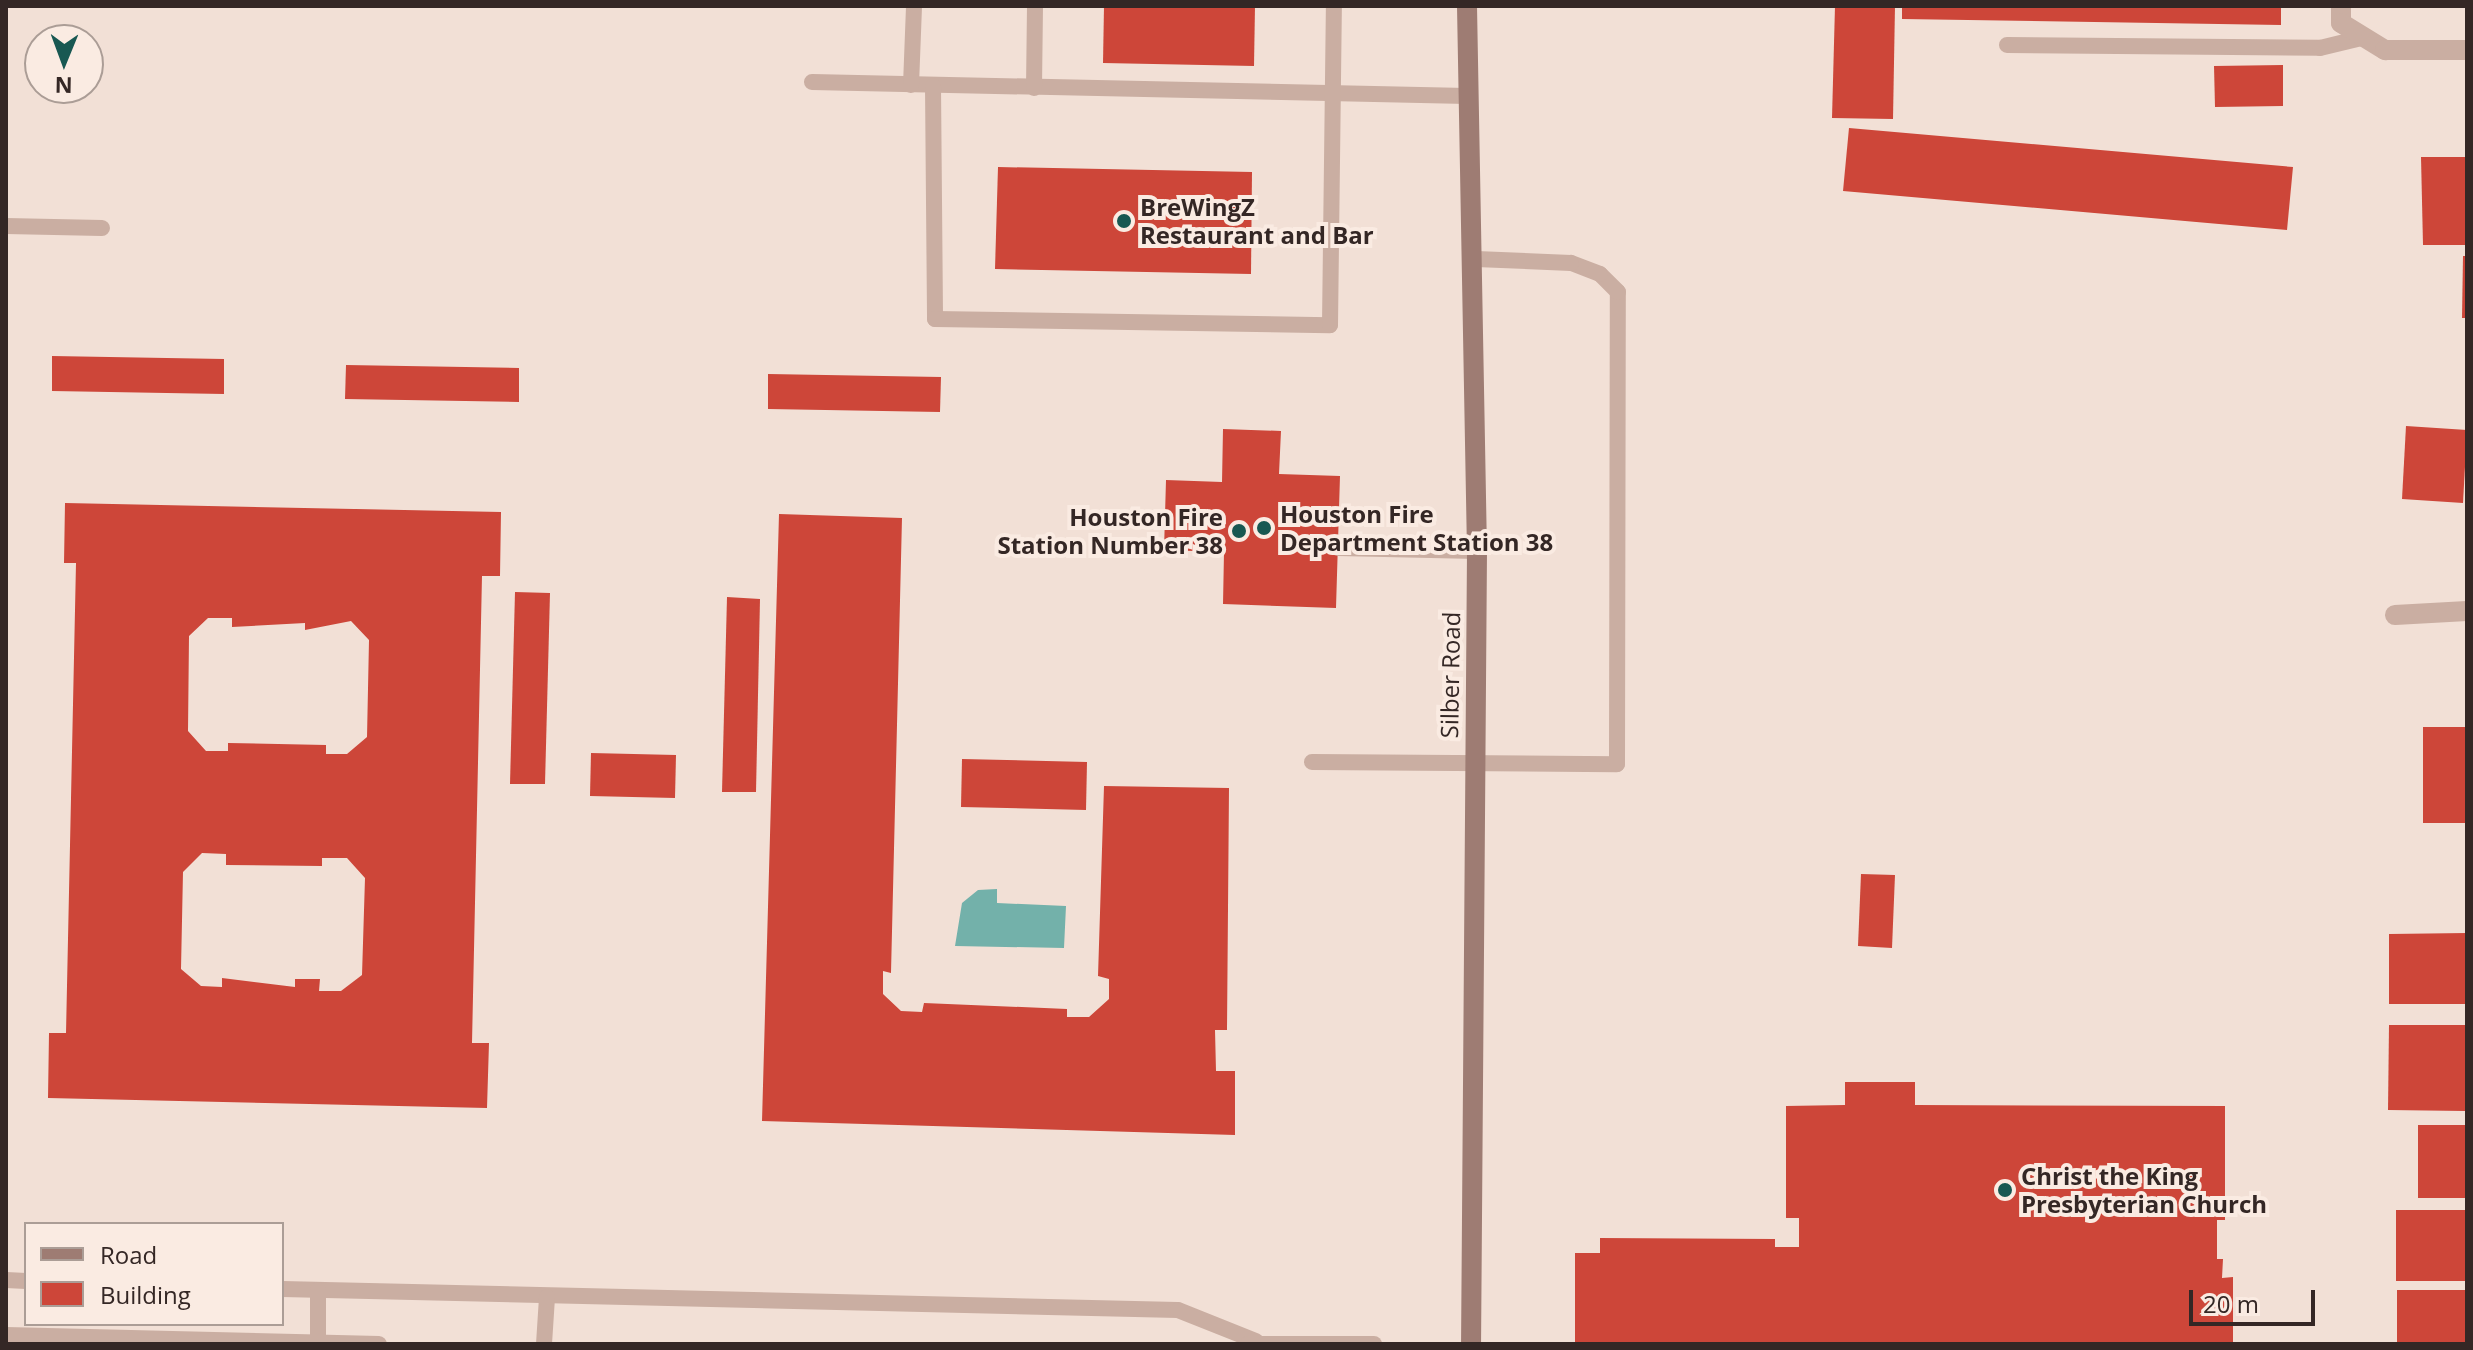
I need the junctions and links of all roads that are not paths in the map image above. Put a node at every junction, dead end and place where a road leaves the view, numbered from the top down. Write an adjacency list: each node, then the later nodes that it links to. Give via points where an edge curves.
1 (914, 6): 10 (lane)
2 (1035, 6): 12 (lane)
3 (1334, 6): 13 (lane)
4 (1467, 6): 14 (street, Silber Road)
5 (2341, 14): 6 (street)
6 (2365, 37): 7 (lane, via 2320,48); 8 (street, via 2385,50)
7 (2007, 45)
8 (2467, 50)
9 (812, 82): 10 (lane)
10 (911, 85): 11 (lane)
11 (933, 86): 12 (lane); 13 (lane, via 935,319 1330,325)
12 (1034, 88): 13 (lane)
13 (1333, 96): 14 (lane)
14 (1467, 96): 17 (street, Silber Road)
15 (6, 226): 16 (lane)
16 (102, 228)
17 (1476, 259): 19 (street, Silber Road); 23 (lane, via 1586,268 1618,292 1622,317 1617,764)
18 (1338, 548): 19 (lane)
19 (1477, 551): 23 (street, Silber Road)
20 (2467, 611): 21 (street)
21 (2395, 615)
22 (1312, 762): 23 (lane)
23 (1475, 766): 33 (street, Silber Road)
24 (284, 1289): 25 (lane)
25 (318, 1290): 26 (lane); 28 (lane)
26 (547, 1297): 29 (lane, via 1178,1310); 31 (lane)
27 (6, 1335): 28 (lane)
28 (318, 1342): 30 (lane)
29 (1251, 1342): 32 (lane)
30 (379, 1344)
31 (544, 1344)
32 (1374, 1344)
33 (1471, 1344)

